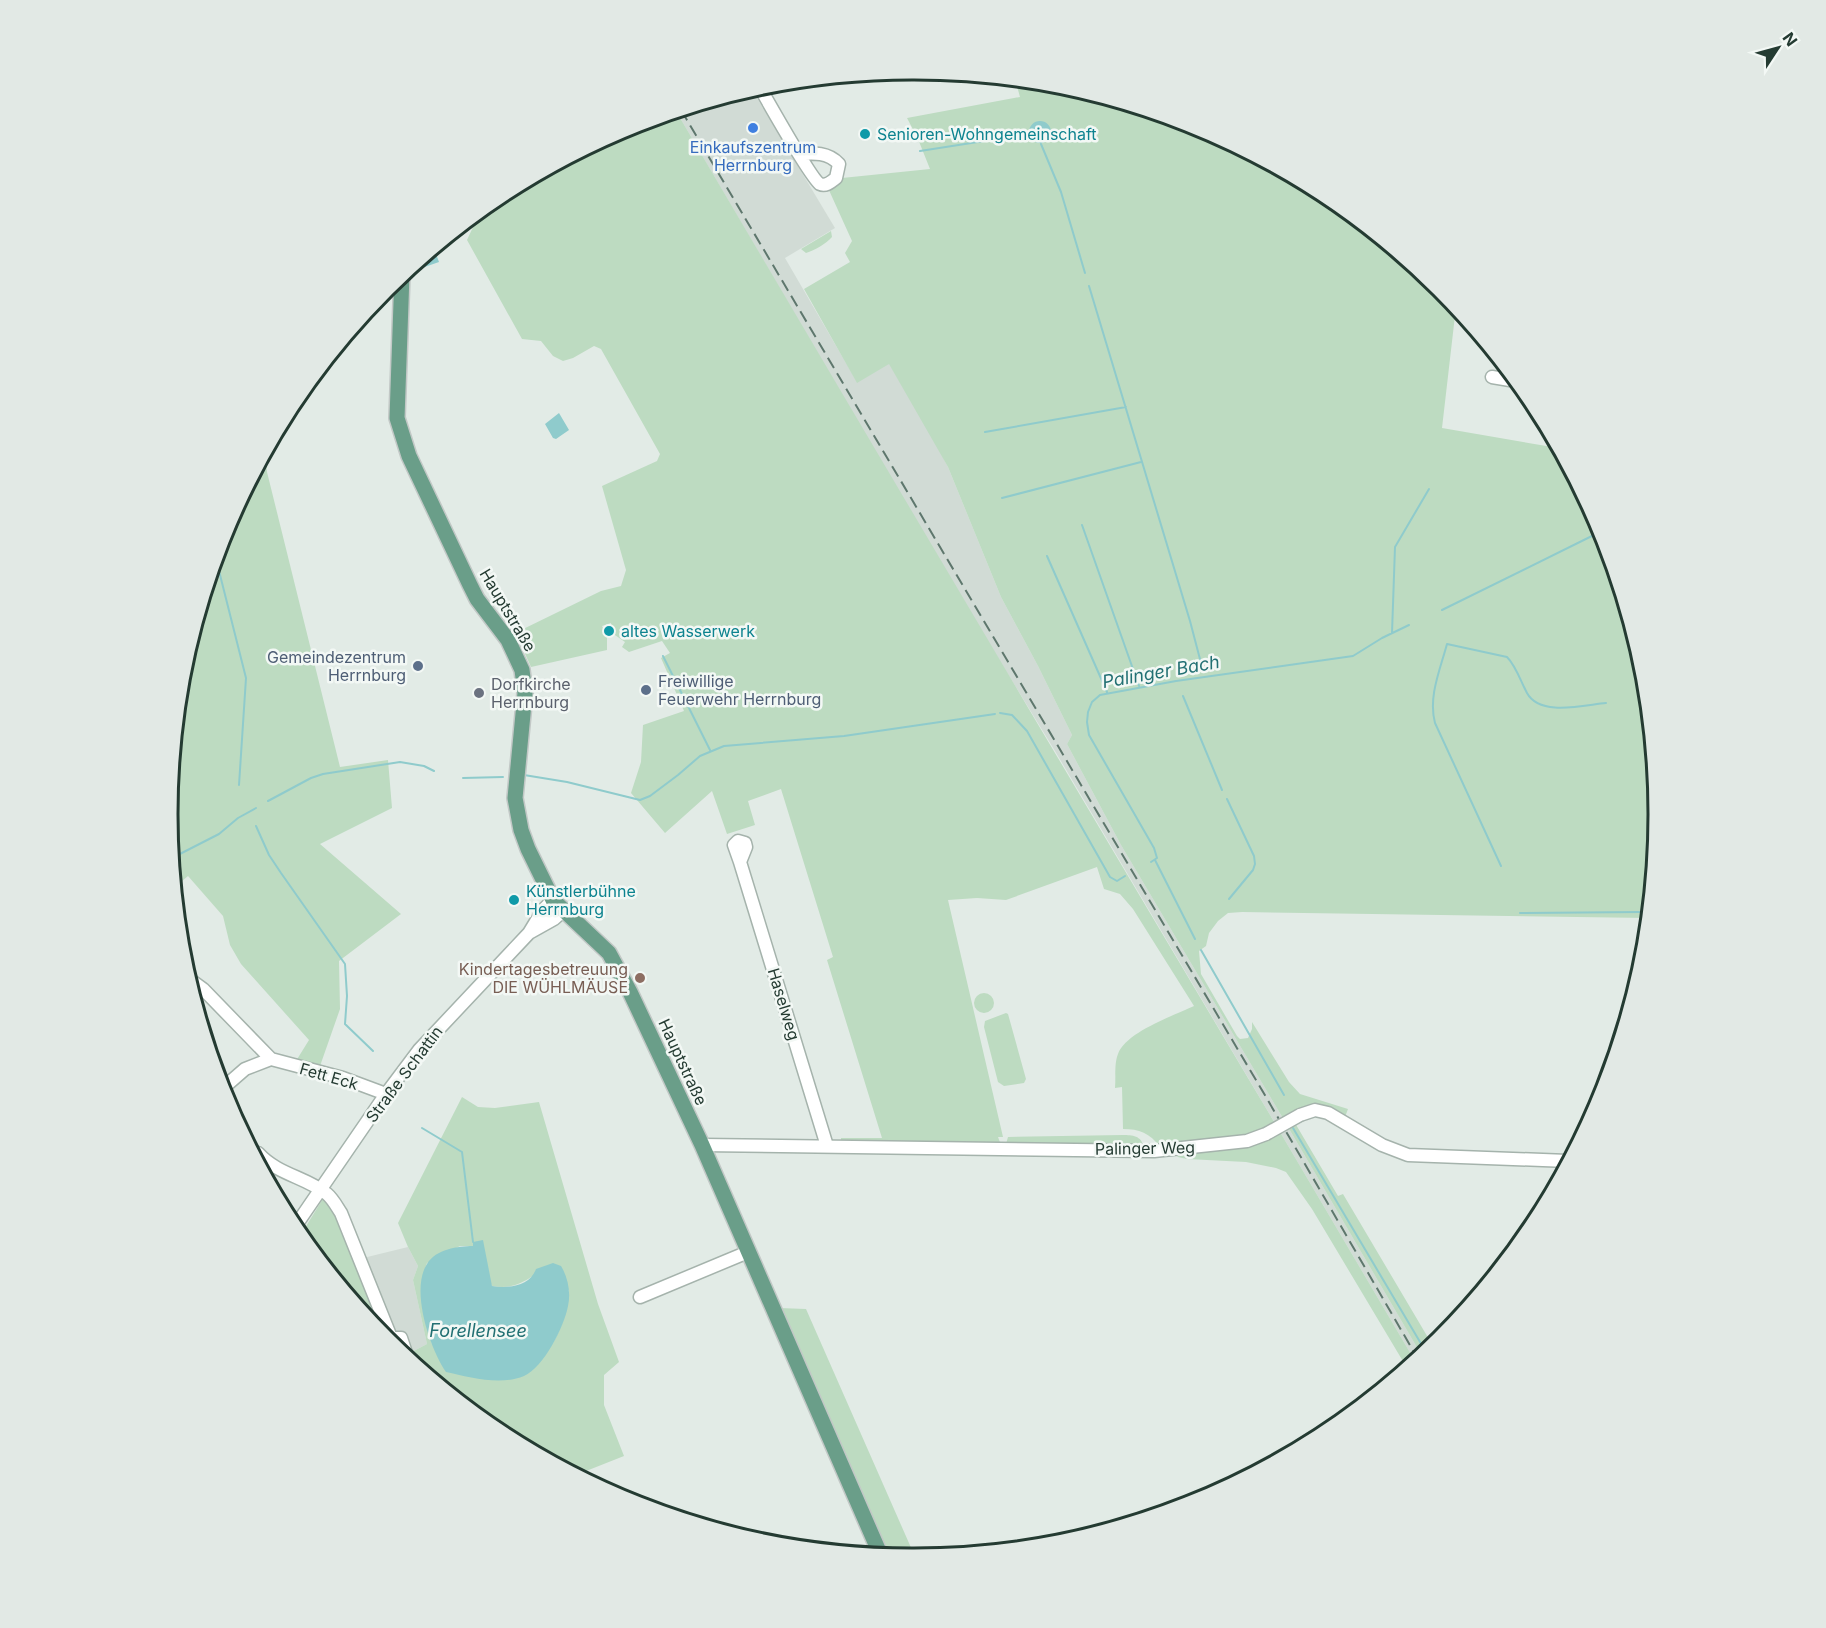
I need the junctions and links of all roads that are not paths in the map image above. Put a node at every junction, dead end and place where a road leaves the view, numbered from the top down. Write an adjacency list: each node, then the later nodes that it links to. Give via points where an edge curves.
1 (764, 95): 2 (street)
2 (799, 154): 2 (street, via 819,153 834,158 839,164 836,178 823,185 818,183)
3 (401, 288): 7 (main road, Hauptstraße, via 397,418 408,456 470,585 508,640 522,670 525,693 515,785 517,812 533,860)
4 (1492, 377): 5 (street)
5 (1504, 378)
6 (740, 862): 13 (street, Haselweg)
7 (558, 905): 11 (street, Straße Schattin, via 543,910 529,933 441,1025); 12 (main road, Hauptstraße, via 598,942 619,969)
8 (200, 987): 9 (street)
9 (271, 1059): 10 (street, via 245,1069); 11 (street, Fett Eck)
10 (229, 1083)
11 (386, 1094): 16 (street, Straße Schattin)
12 (702, 1145): 13 (street, Palinger Weg); 18 (main road, Hauptstraße)
13 (827, 1146): 14 (street, Palinger Weg, bridge, via 1154,1151 1247,1142 1315,1110 1408,1155)
14 (1560, 1161)
15 (270, 1168): 16 (street)
16 (322, 1190): 17 (street, Straße Schattin); 20 (street, via 341,1213)
17 (300, 1219)
18 (748, 1252): 19 (street); 21 (main road, Hauptstraße)
19 (640, 1297)
20 (386, 1324)
21 (877, 1547)

